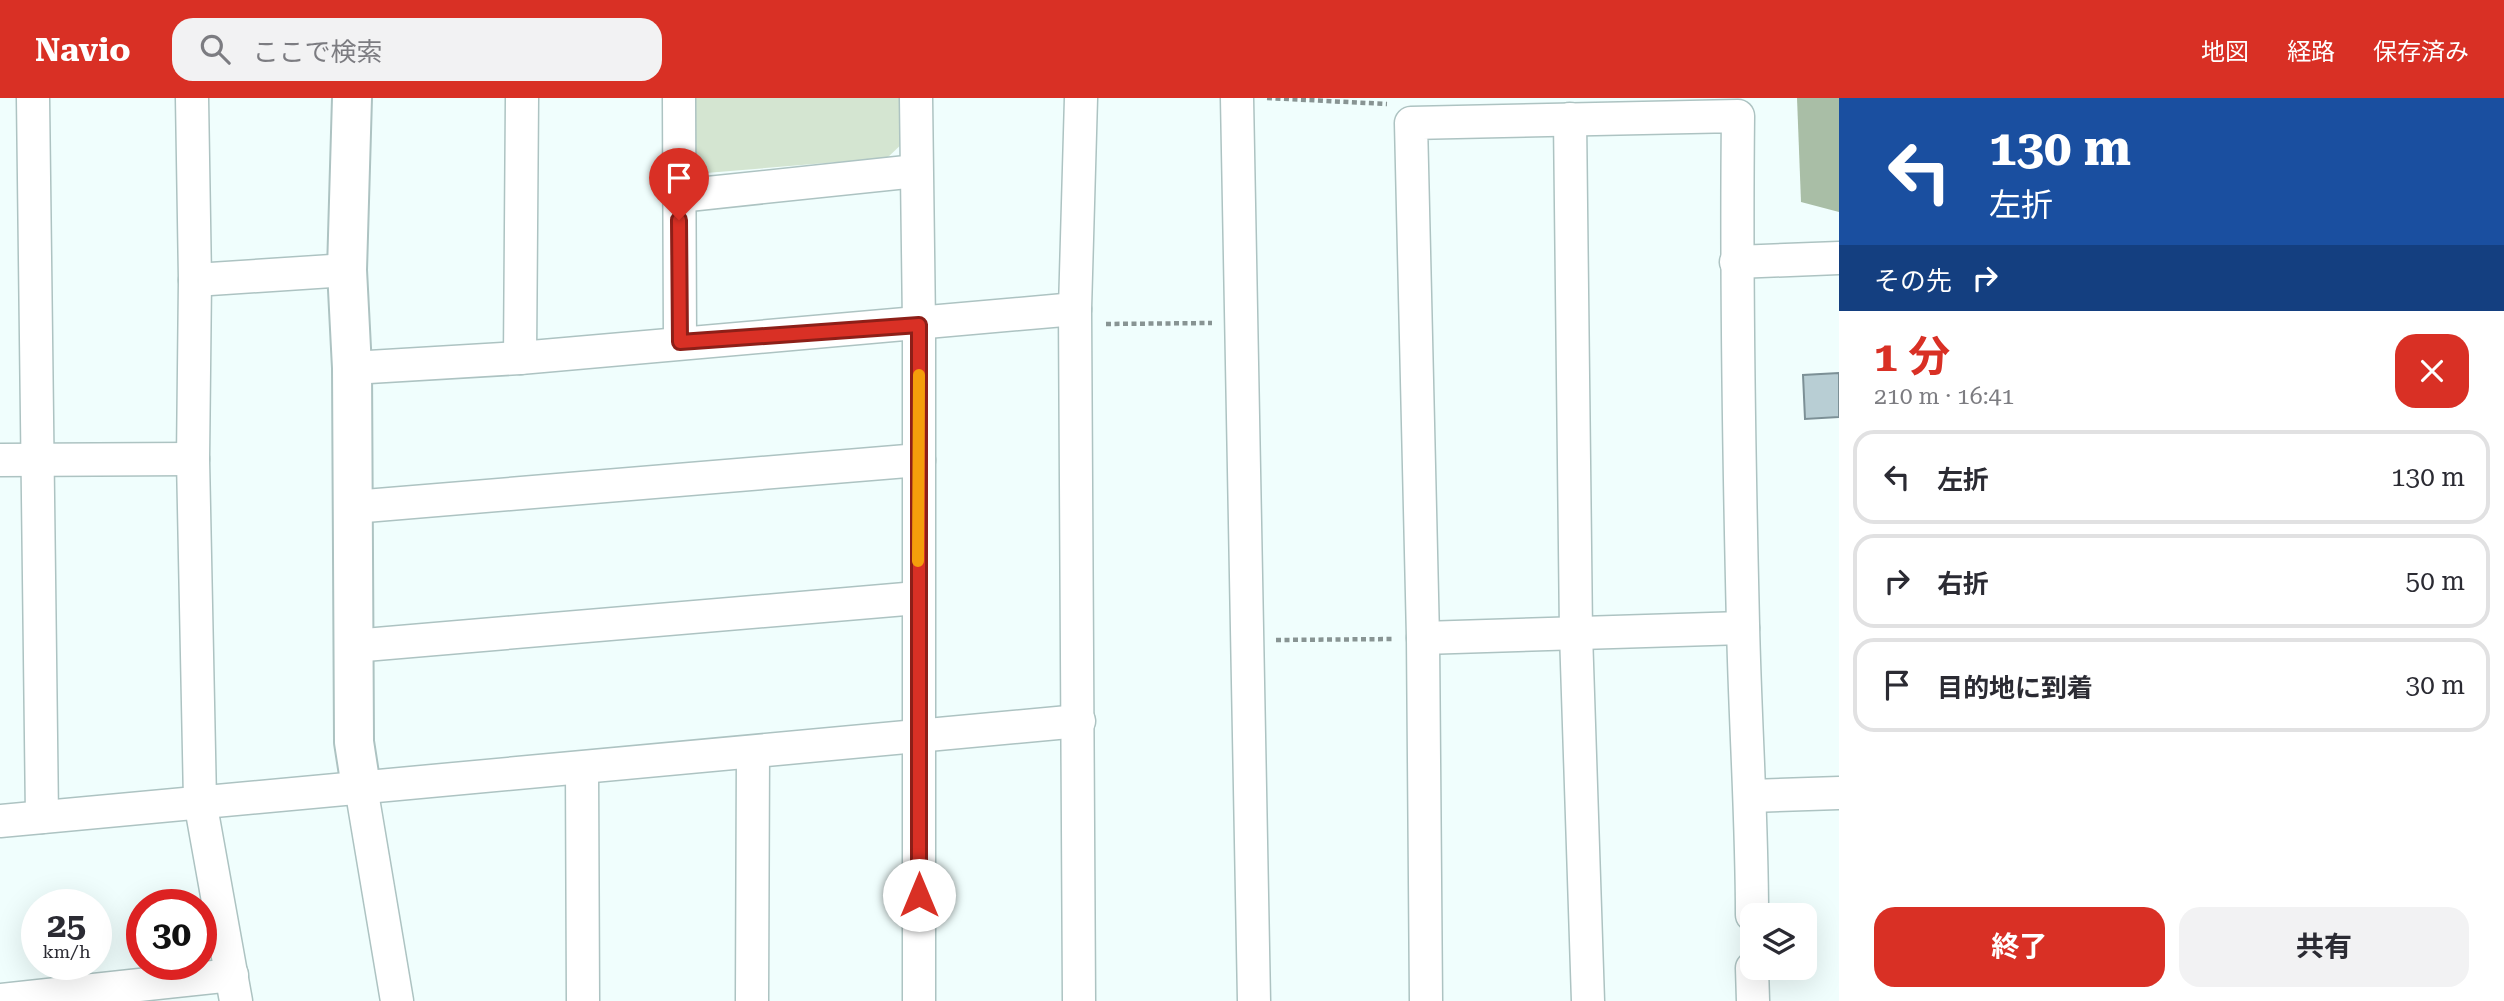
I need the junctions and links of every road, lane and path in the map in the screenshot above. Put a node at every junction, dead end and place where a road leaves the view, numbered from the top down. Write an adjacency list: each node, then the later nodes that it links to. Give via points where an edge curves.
1 (33, 98): 27 (street)
2 (191, 98): 17 (street)
3 (352, 98): 16 (street)
4 (522, 98): 22 (street)
5 (679, 98): 13 (street)
6 (916, 98): 12 (street)
7 (1081, 98): 18 (street)
8 (1237, 98): 19 (street)
9 (1267, 98): 11 (path, via 1402,104)
10 (1570, 119): 11 (street); 15 (street, via 1738,116); 31 (street)
11 (1411, 123): 32 (street)
12 (916, 171): 13 (street); 20 (street)
13 (679, 196): 21 (street)
14 (1839, 258): 15 (street)
15 (1736, 262): 30 (street)
16 (347, 270): 17 (street); 23 (street)
17 (195, 280): 24 (street)
18 (1075, 317): 19 (path); 20 (street); 35 (street)
19 (1241, 323): 33 (street)
20 (919, 325): 21 (street); 26 (street)
21 (680, 342): 22 (street)
22 (520, 358): 23 (street)
23 (352, 368): 28 (street)
24 (193, 459): 27 (street); 42 (street)
25 (0, 460): 27 (street)
26 (919, 460): 28 (street); 29 (street)
27 (35, 461): 43 (street)
28 (353, 507): 34 (street)
29 (918, 598): 34 (street); 36 (street)
30 (1743, 628): 31 (street); 41 (street)
31 (1576, 634): 32 (street); 56 (street)
32 (1423, 638): 33 (path); 55 (street)
33 (1248, 640): 54 (street)
34 (353, 646): 39 (street, via 354,743)
35 (1079, 721): 36 (street); 53 (street)
36 (920, 736): 37 (street); 52 (street)
37 (753, 752): 38 (street); 51 (street)
38 (582, 768): 39 (street); 50 (street)
39 (362, 787): 42 (street); 49 (street)
40 (1839, 793): 41 (street)
41 (1751, 796): 45 (street)
42 (200, 801): 43 (street); 47 (street)
43 (41, 817): 44 (street)
44 (0, 821)
45 (1752, 903)
46 (1752, 980): 57 (street)
47 (234, 988): 48 (street)
48 (0, 1000)
49 (397, 1001)
50 (583, 1001)
51 (752, 1001)
52 (919, 1001)
53 (1079, 1001)
54 (1254, 1001)
55 (1426, 1001)
56 (1588, 1001)
57 (1752, 1001)

